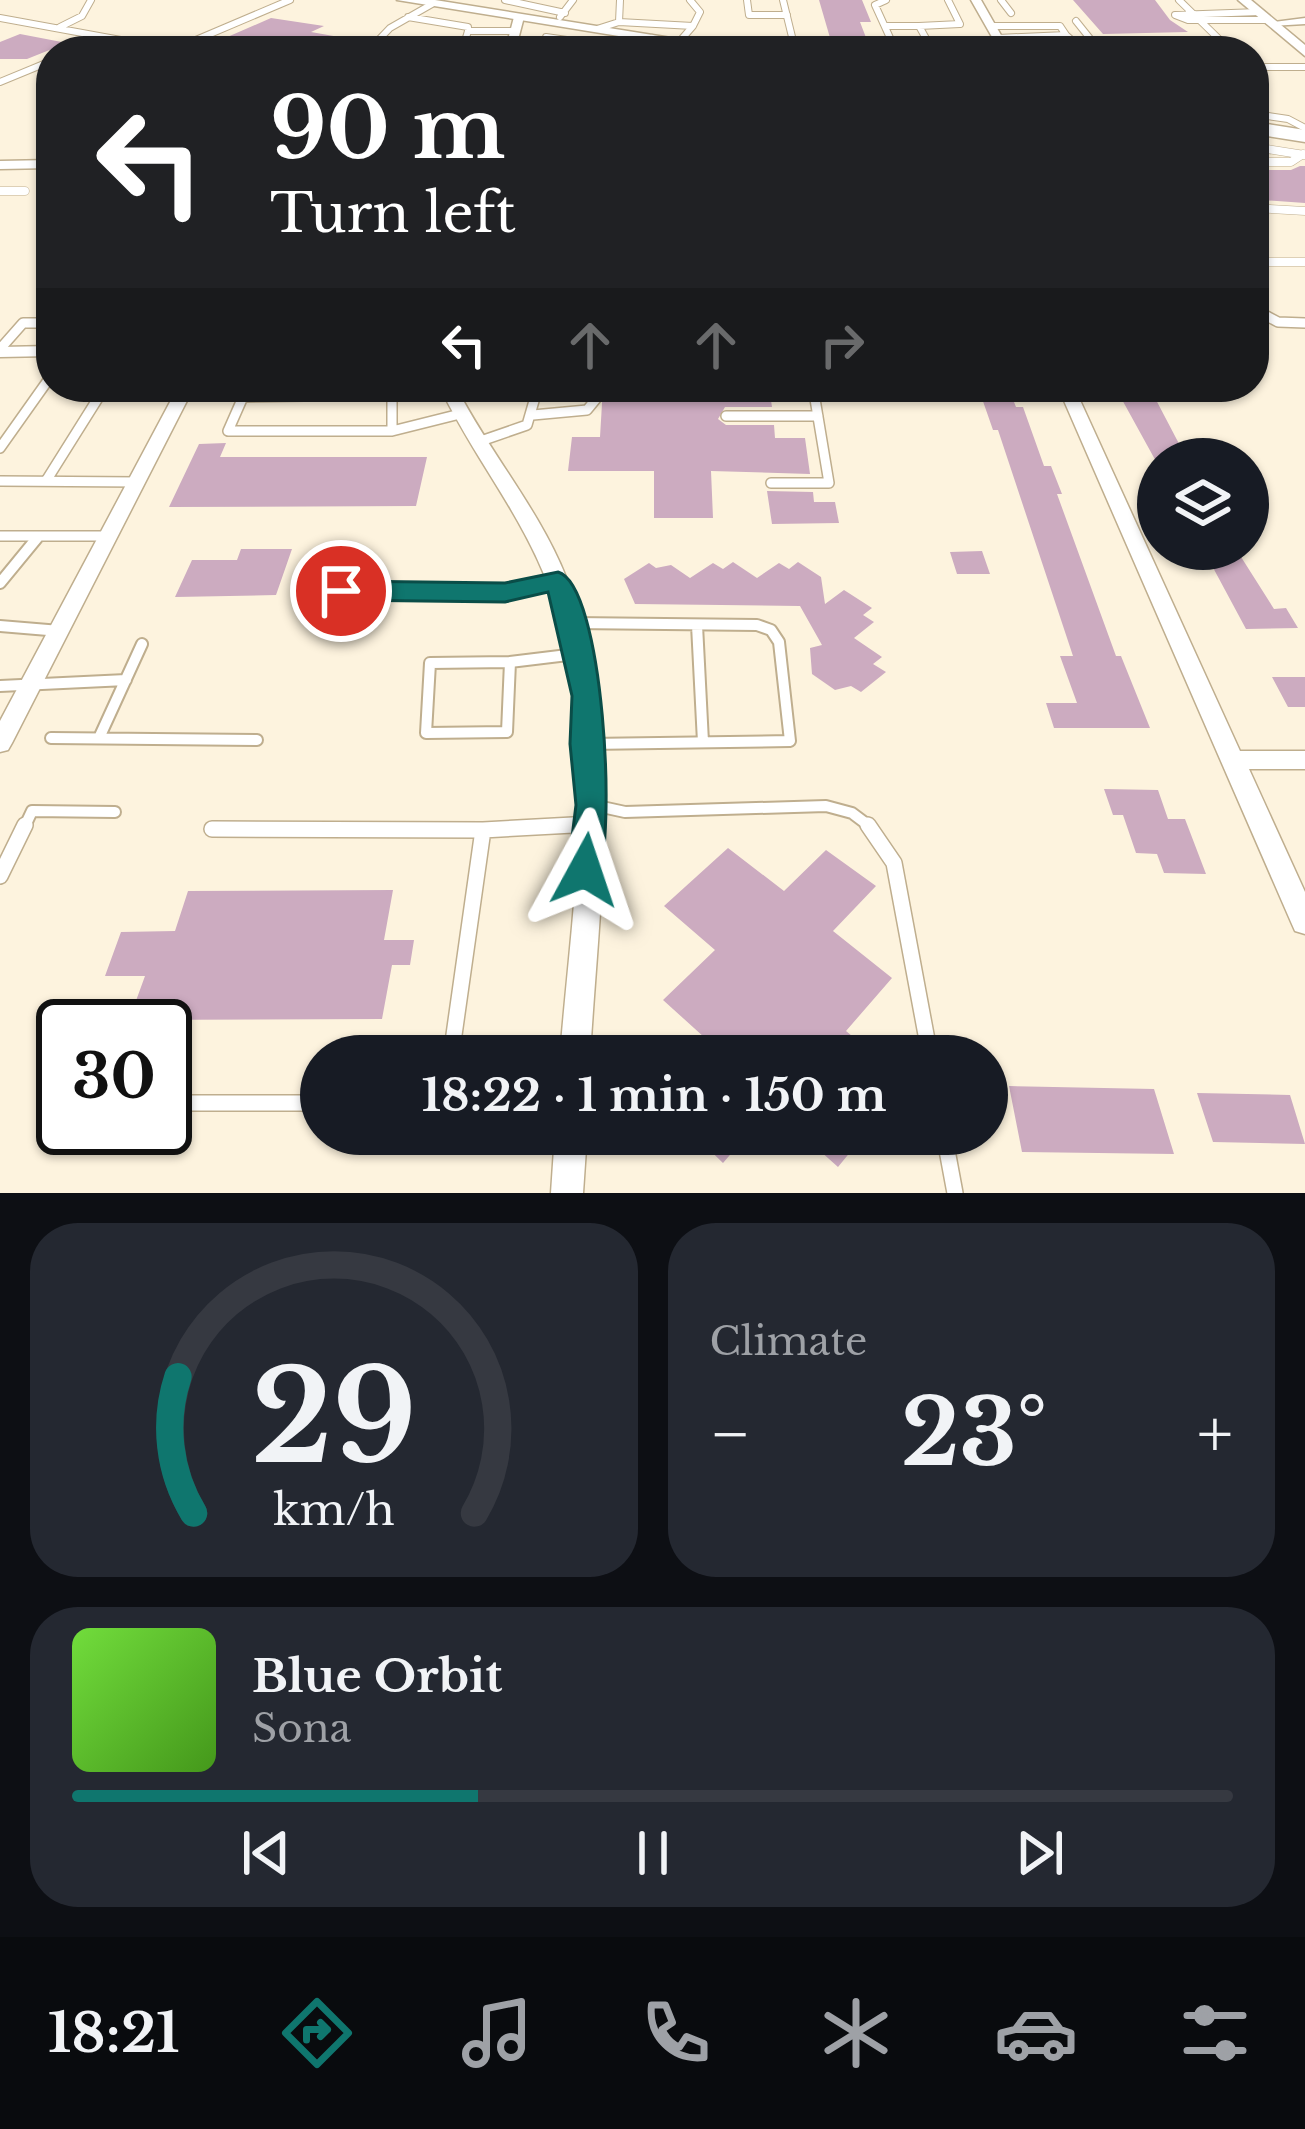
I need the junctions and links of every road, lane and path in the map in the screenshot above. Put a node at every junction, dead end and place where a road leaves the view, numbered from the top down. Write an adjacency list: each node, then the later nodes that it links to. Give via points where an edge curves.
1 (91, 0): 32 (lane, via 82,16)
2 (290, 0): 37 (lane)
3 (505, 0): 20 (lane)
4 (573, 0): 20 (lane)
5 (620, 0): 25 (lane)
6 (690, 0): 28 (lane, via 700,12)
7 (747, 0): 19 (lane, via 749,15)
8 (782, 0): 19 (lane)
9 (886, 0): 29 (lane, via 875,5)
10 (948, 0): 30 (lane, via 960,24)
11 (976, 0): 31 (street)
12 (1001, 0): 18 (lane)
13 (1179, 0): 17 (lane)
14 (1244, 0): 24 (street)
15 (468, 5): 16 (main road); 26 (main road)
16 (406, 8): 33 (lane); 35 (lane)
17 (1191, 12): 21 (lane); 21 (lane, via 1174,15); 24 (lane)
18 (1011, 14)
19 (787, 16): 44 (lane)
20 (559, 18): 26 (main road); 34 (main road)
21 (1200, 20): 24 (lane); 50 (lane)
22 (0, 21): 32 (lane)
23 (1076, 21): 49 (lane)
24 (1269, 21): 27 (street); 51 (street)
25 (619, 22): 28 (lane); 34 (lane)
26 (517, 24): 35 (lane); 41 (street)
27 (1305, 25)
28 (693, 26): 43 (lane)
29 (885, 26): 30 (lane); 45 (lane)
30 (919, 26): 46 (lane)
31 (991, 26): 47 (street); 48 (lane, via 1060,26)
32 (57, 28): 36 (lane)
33 (390, 28): 38 (lane); 39 (lane)
34 (597, 29): 42 (main road)
35 (468, 31): 40 (lane)
36 (102, 36)
37 (205, 36)
38 (382, 36)
39 (386, 36)
40 (466, 36)
41 (514, 36)
42 (640, 36)
43 (684, 36)
44 (792, 36)
45 (889, 36)
46 (925, 36)
47 (997, 36)
48 (1067, 36)
49 (1089, 36)
50 (1216, 36)
51 (1305, 52)
52 (36, 67): 55 (lane)
53 (1269, 67): 54 (lane)
54 (1305, 67)
55 (0, 82)
56 (1269, 116): 58 (lane, via 1288,119)
57 (1269, 132): 58 (main road)
58 (1305, 142): 59 (lane); 60 (lane, via 1291,162)
59 (1269, 146)
60 (1269, 163)
61 (36, 164): 62 (street)
62 (0, 165)
63 (0, 191): 64 (lane)
64 (25, 191)
65 (1269, 209): 66 (lane)
66 (1305, 211)
67 (1269, 262): 68 (lane)
68 (1305, 262)
69 (1269, 317): 71 (lane)
70 (36, 323): 72 (lane, via 23,323)
71 (1305, 323)
72 (0, 350): 73 (street)
73 (36, 351)
74 (36, 398): 90 (lane)
75 (96, 402): 92 (lane)
76 (178, 402): 93 (street)
77 (241, 402): 88 (lane, via 228,431)
78 (392, 402): 88 (lane)
79 (455, 402): 84 (street)
80 (535, 402): 85 (lane)
81 (593, 402): 85 (lane, via 586,410)
82 (816, 402): 87 (lane)
83 (1073, 402): 117 (street)
84 (460, 414): 88 (lane); 89 (street)
85 (533, 415): 89 (lane, via 513,433)
86 (726, 416): 87 (lane)
87 (818, 416): 94 (lane, via 829,483)
88 (392, 431)
89 (475, 443): 98 (street, via 534,527)
90 (0, 448)
91 (0, 481): 92 (lane)
92 (46, 481): 93 (lane)
93 (138, 482): 97 (street)
94 (771, 483)
95 (0, 536): 96 (lane)
96 (38, 536): 97 (lane); 99 (lane)
97 (109, 536): 104 (street)
98 (558, 581): 100 (lane, via 505,592); 101 (street)
99 (0, 583)
100 (341, 591)
101 (573, 623): 103 (lane); 106 (street)
102 (0, 626): 104 (lane)
103 (697, 626): 114 (lane); 114 (lane, via 758,626 776,635 790,741)
104 (60, 631): 109 (street)
105 (142, 644): 108 (lane)
106 (580, 654): 107 (lane); 116 (street)
107 (510, 662): 107 (lane, via 508,732 426,733 430,663)
108 (126, 680): 109 (lane); 112 (lane)
109 (32, 683): 110 (lane); 115 (street)
110 (0, 686)
111 (51, 738): 112 (lane)
112 (99, 739): 113 (lane)
113 (257, 740)
114 (703, 742): 116 (lane)
115 (0, 743)
116 (586, 744): 120 (street)
117 (1235, 760): 118 (street); 124 (street)
118 (1305, 760)
119 (115, 812): 123 (lane, via 32,811)
120 (590, 814): 122 (lane); 126 (street); 127 (lane, via 825,805 857,817 894,863)
121 (212, 830): 122 (lane)
122 (482, 830): 125 (lane)
123 (0, 876)
124 (1305, 922)
125 (454, 1035)
126 (576, 1035)
127 (926, 1035)
128 (192, 1102): 129 (lane)
129 (300, 1102)
130 (570, 1155): 132 (street)
131 (948, 1155): 133 (lane)
132 (567, 1193)
133 (955, 1193)

